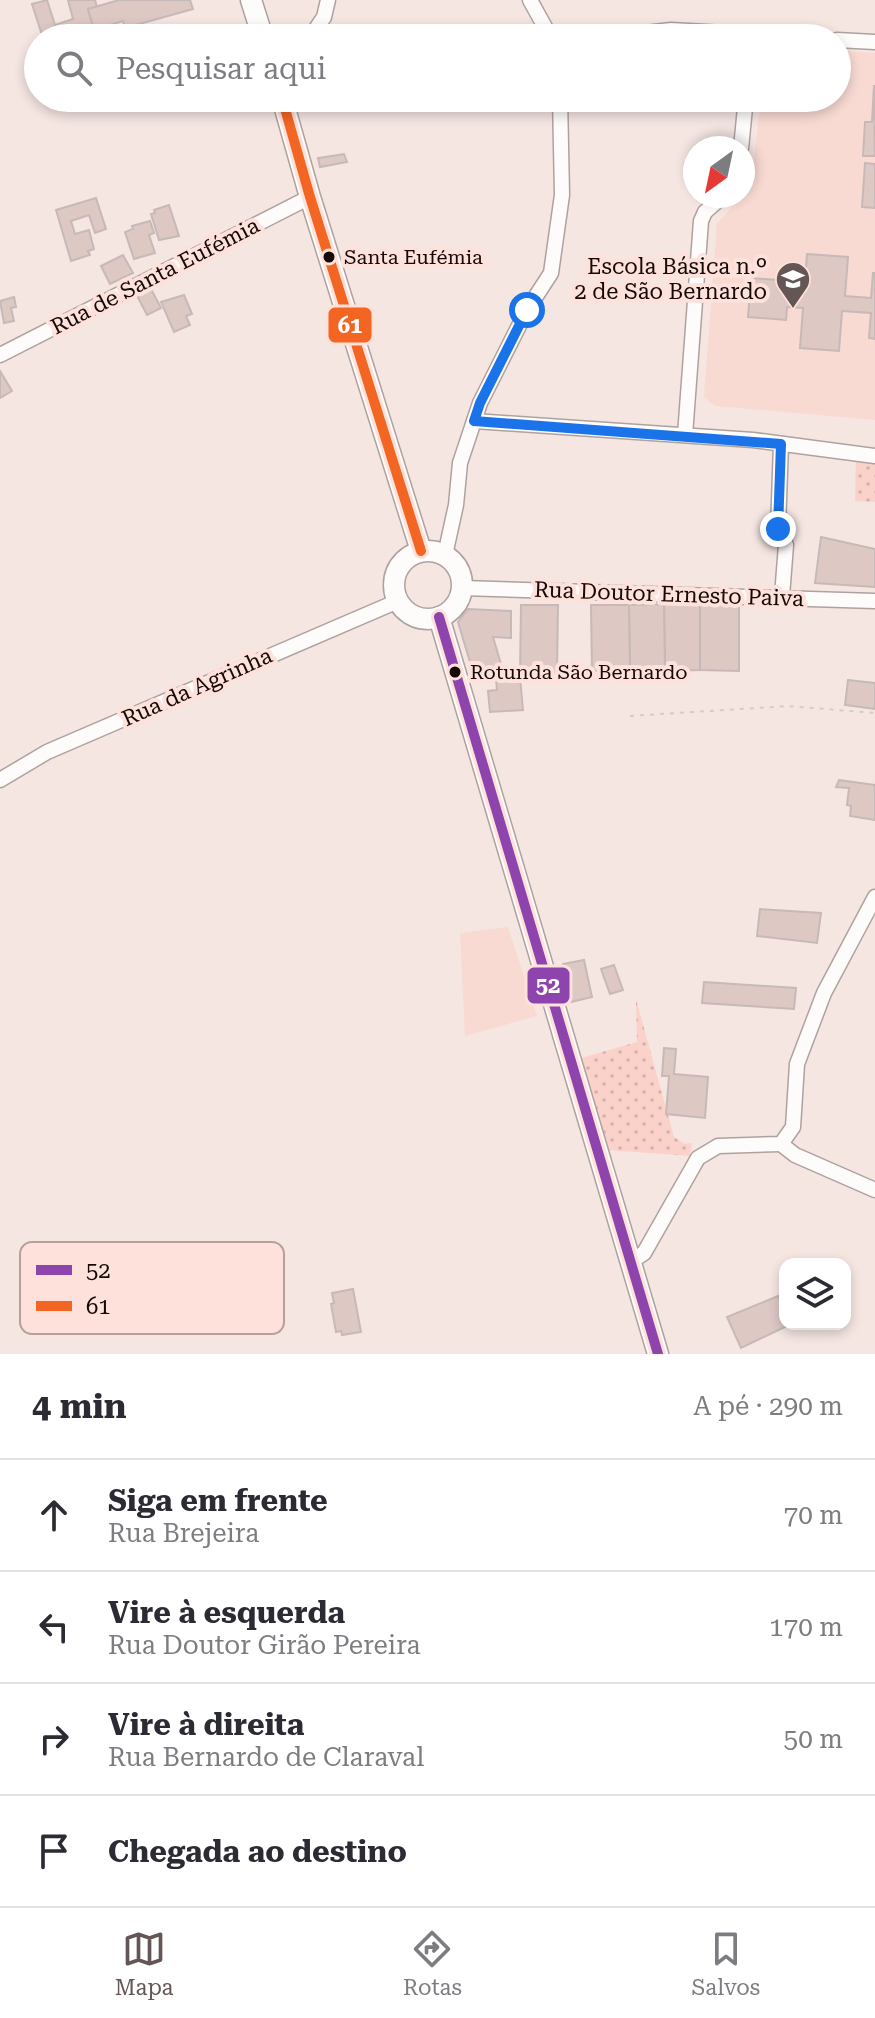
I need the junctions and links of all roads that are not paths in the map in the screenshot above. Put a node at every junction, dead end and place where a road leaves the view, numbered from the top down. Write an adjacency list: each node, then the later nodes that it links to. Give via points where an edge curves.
1 (251, 0): 4 (main road)
2 (328, 0): 5 (street)
3 (530, 0): 6 (street)
4 (259, 24)
5 (319, 24)
6 (543, 24)
7 (851, 41): 8 (street)
8 (875, 42)
9 (286, 112): 13 (main road)
10 (560, 112): 16 (street, via 562,195 551,273 527,310)
11 (745, 112): 12 (street)
12 (742, 136)
13 (310, 197): 15 (street, Rua de Santa Eufémia); 20 (main road)
14 (710, 208): 17 (street, via 701,221)
15 (0, 355)
16 (474, 421): 17 (street); 21 (street, via 460,463)
17 (685, 435): 18 (street)
18 (781, 444): 19 (street); 23 (street, via 778,529 786,545)
19 (875, 456)
20 (421, 551): 21 (main road); 24 (main road, via 397,570)
21 (445, 555): 22 (main road, via 459,569)
22 (462, 588): 23 (street, Rua Doutor Ernesto Paiva); 26 (main road, via 455,606)
23 (782, 596): 25 (street, Rua Doutor Ernesto Paiva)
24 (398, 601): 26 (main road, via 411,614); 27 (street, Rua da Agrinha, via 47,752)
25 (875, 601)
26 (439, 617): 31 (main road)
27 (0, 780)
28 (875, 897): 29 (street, via 824,993 797,1064 793,1127)
29 (781, 1144): 30 (street); 31 (street, via 718,1146 698,1158 644,1253)
30 (875, 1190)
31 (630, 1262): 32 (main road)
32 (658, 1354)

